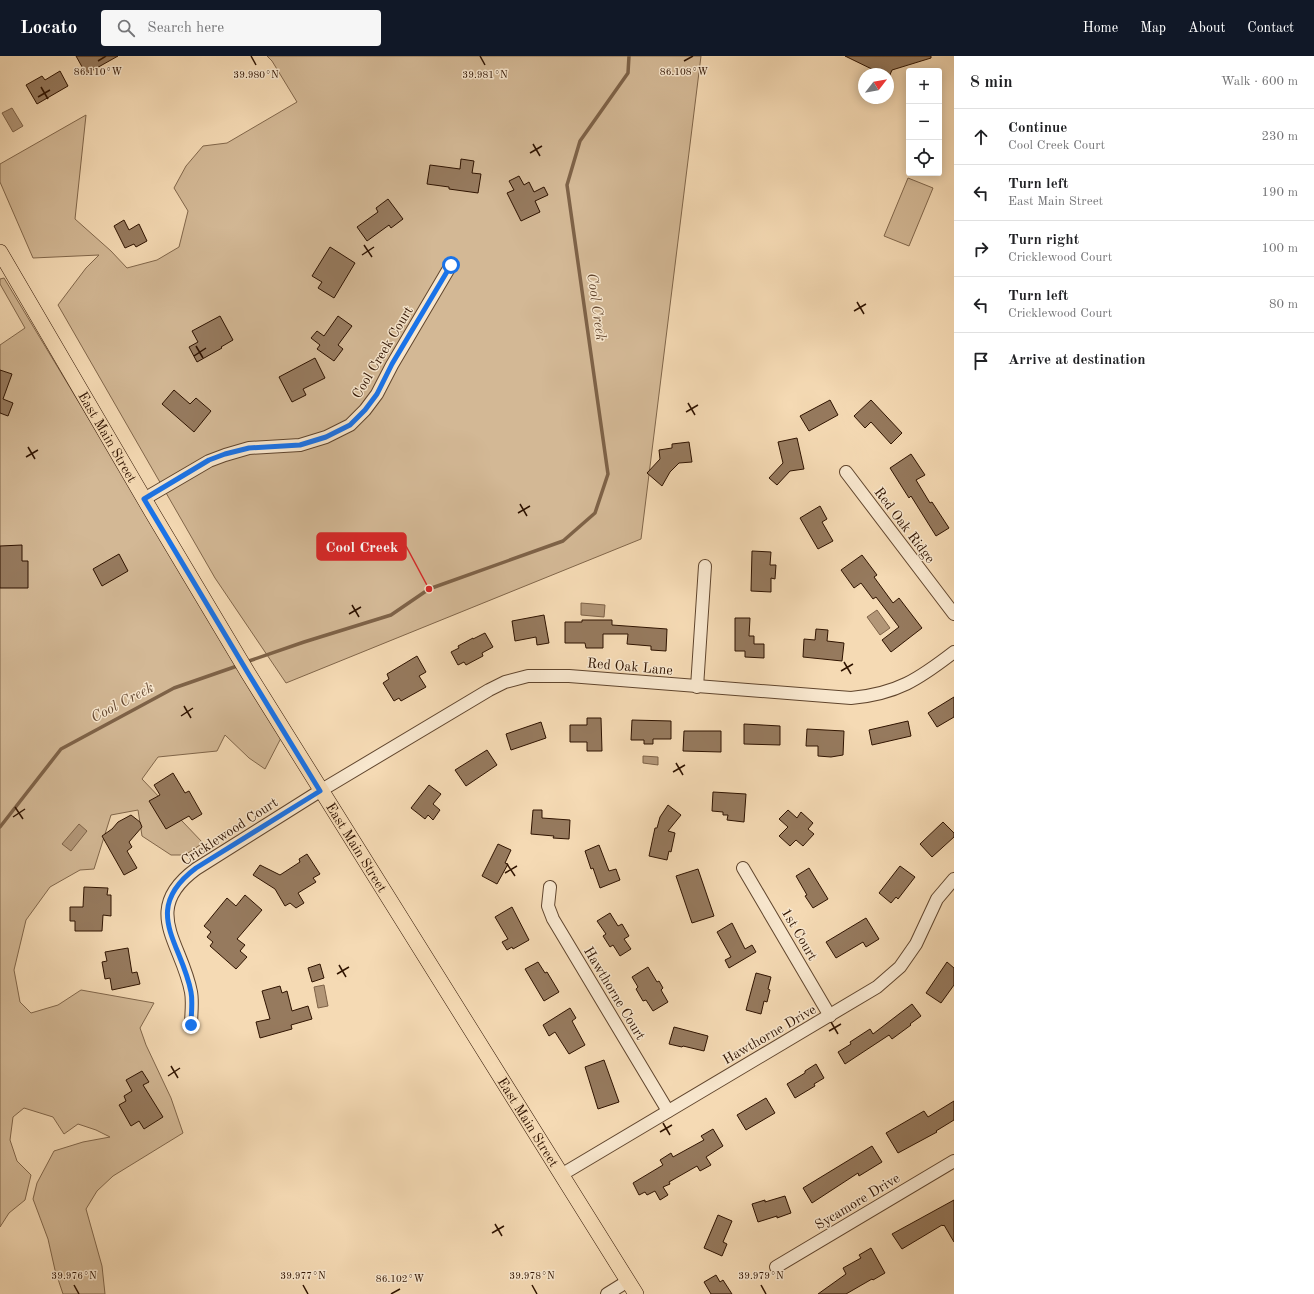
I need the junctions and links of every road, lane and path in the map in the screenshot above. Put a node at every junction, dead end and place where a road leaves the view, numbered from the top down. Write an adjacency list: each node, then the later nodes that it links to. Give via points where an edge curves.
1 (0, 252): 4 (main road, East Main Street)
2 (451, 265): 4 (street, Cool Creek Court, via 377,394 350,425 326,437 300,445 249,448 225,454 209,460)
3 (846, 472): 6 (street, Red Oak Ridge)
4 (144, 499): 9 (main road, East Main Street)
5 (705, 566): 8 (street)
6 (954, 614)
7 (954, 652): 8 (street, Red Oak Lane, via 916,679 894,690 871,696 852,698)
8 (697, 687): 9 (street, Red Oak Lane, via 569,676 528,676 505,682)
9 (320, 791): 14 (street, Cricklewood Court, via 196,868 177,885 171,896 167,920 191,992); 17 (main road, East Main Street)
10 (744, 868): 13 (street, 1st Court)
11 (954, 879): 13 (street, Hawthorne Drive, via 937,899 916,944 900,968 877,987)
12 (550, 886): 15 (street, Hawthorne Court, via 548,906 553,919)
13 (830, 1016): 15 (street, Hawthorne Drive)
14 (191, 1025)
15 (668, 1111): 17 (street, Hawthorne Drive)
16 (954, 1161): 18 (street, Sycamore Drive)
17 (561, 1175): 19 (main road, East Main Street)
18 (776, 1267)
19 (628, 1281): 20 (street); 21 (main road, East Main Street)
20 (607, 1294)
21 (636, 1294)

